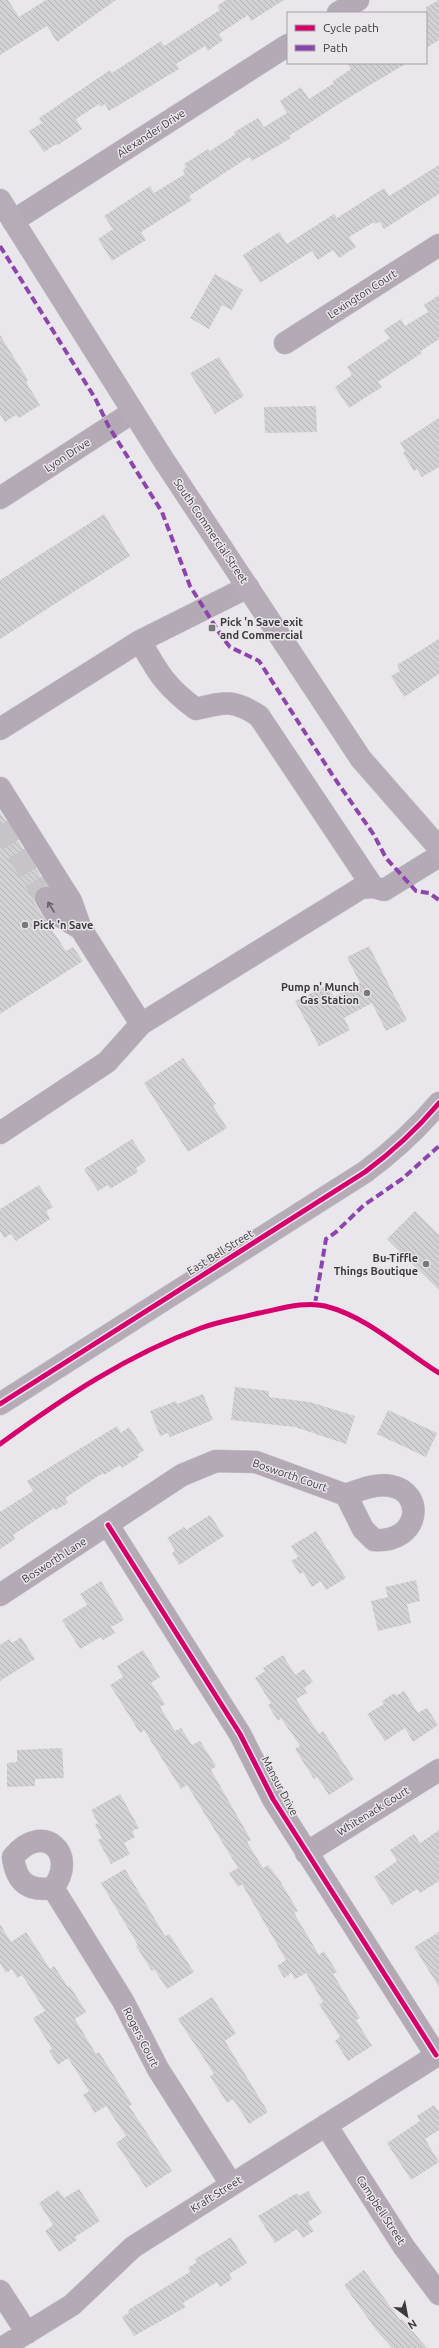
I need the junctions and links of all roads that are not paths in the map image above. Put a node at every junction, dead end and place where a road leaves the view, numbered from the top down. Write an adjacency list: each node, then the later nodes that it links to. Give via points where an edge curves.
1 (358, 0): 2 (street)
2 (340, 12)
3 (287, 46): 5 (street, Alexander Drive)
4 (0, 200): 5 (main road, South Commercial Street)
5 (13, 221): 8 (main road, South Commercial Street)
6 (439, 245): 7 (street, Lexington Court)
7 (285, 343)
8 (133, 412): 9 (street, Lyon Drive); 10 (main road, South Commercial Street)
9 (0, 498)
10 (248, 587): 11 (street); 14 (main road, South Commercial Street, via 361,759)
11 (140, 641): 12 (street); 16 (street, via 162,679 176,695 196,709 222,703 241,705 259,716)
12 (0, 729)
13 (0, 788): 18 (street, via 71,901)
14 (439, 848)
15 (439, 856): 16 (street, via 384,890)
16 (373, 887): 19 (street, via 361,888)
17 (46, 898): 18 (street, one-way to 17, via 55,913)
18 (81, 929): 19 (street)
19 (140, 1024): 21 (street, via 108,1062)
20 (439, 1103): 22 (main road, East Bell Street, via 408,1137 365,1172)
21 (0, 1133)
22 (0, 1404)
23 (346, 1495): 24 (street, Bosworth Court, via 256,1462 216,1461 182,1475)
24 (108, 1525): 25 (street, Bosworth Lane); 27 (street, Mansur Drive, via 240,1734 273,1799)
25 (0, 1595)
26 (439, 1770): 27 (street, Whitenack Court)
27 (306, 1853): 29 (street, Mansur Drive)
28 (53, 1888): 31 (street, Rogers Court, via 123,2001 158,2069)
29 (438, 2055): 30 (street, Kraft Street)
30 (326, 2125): 31 (street, Kraft Street); 33 (street, Campbell Street, via 404,2247)
31 (231, 2184): 34 (street, Kraft Street, via 133,2247 72,2305)
32 (0, 2291): 34 (street)
33 (439, 2294)
34 (27, 2333): 35 (street, Kraft Street)
35 (2, 2348)

